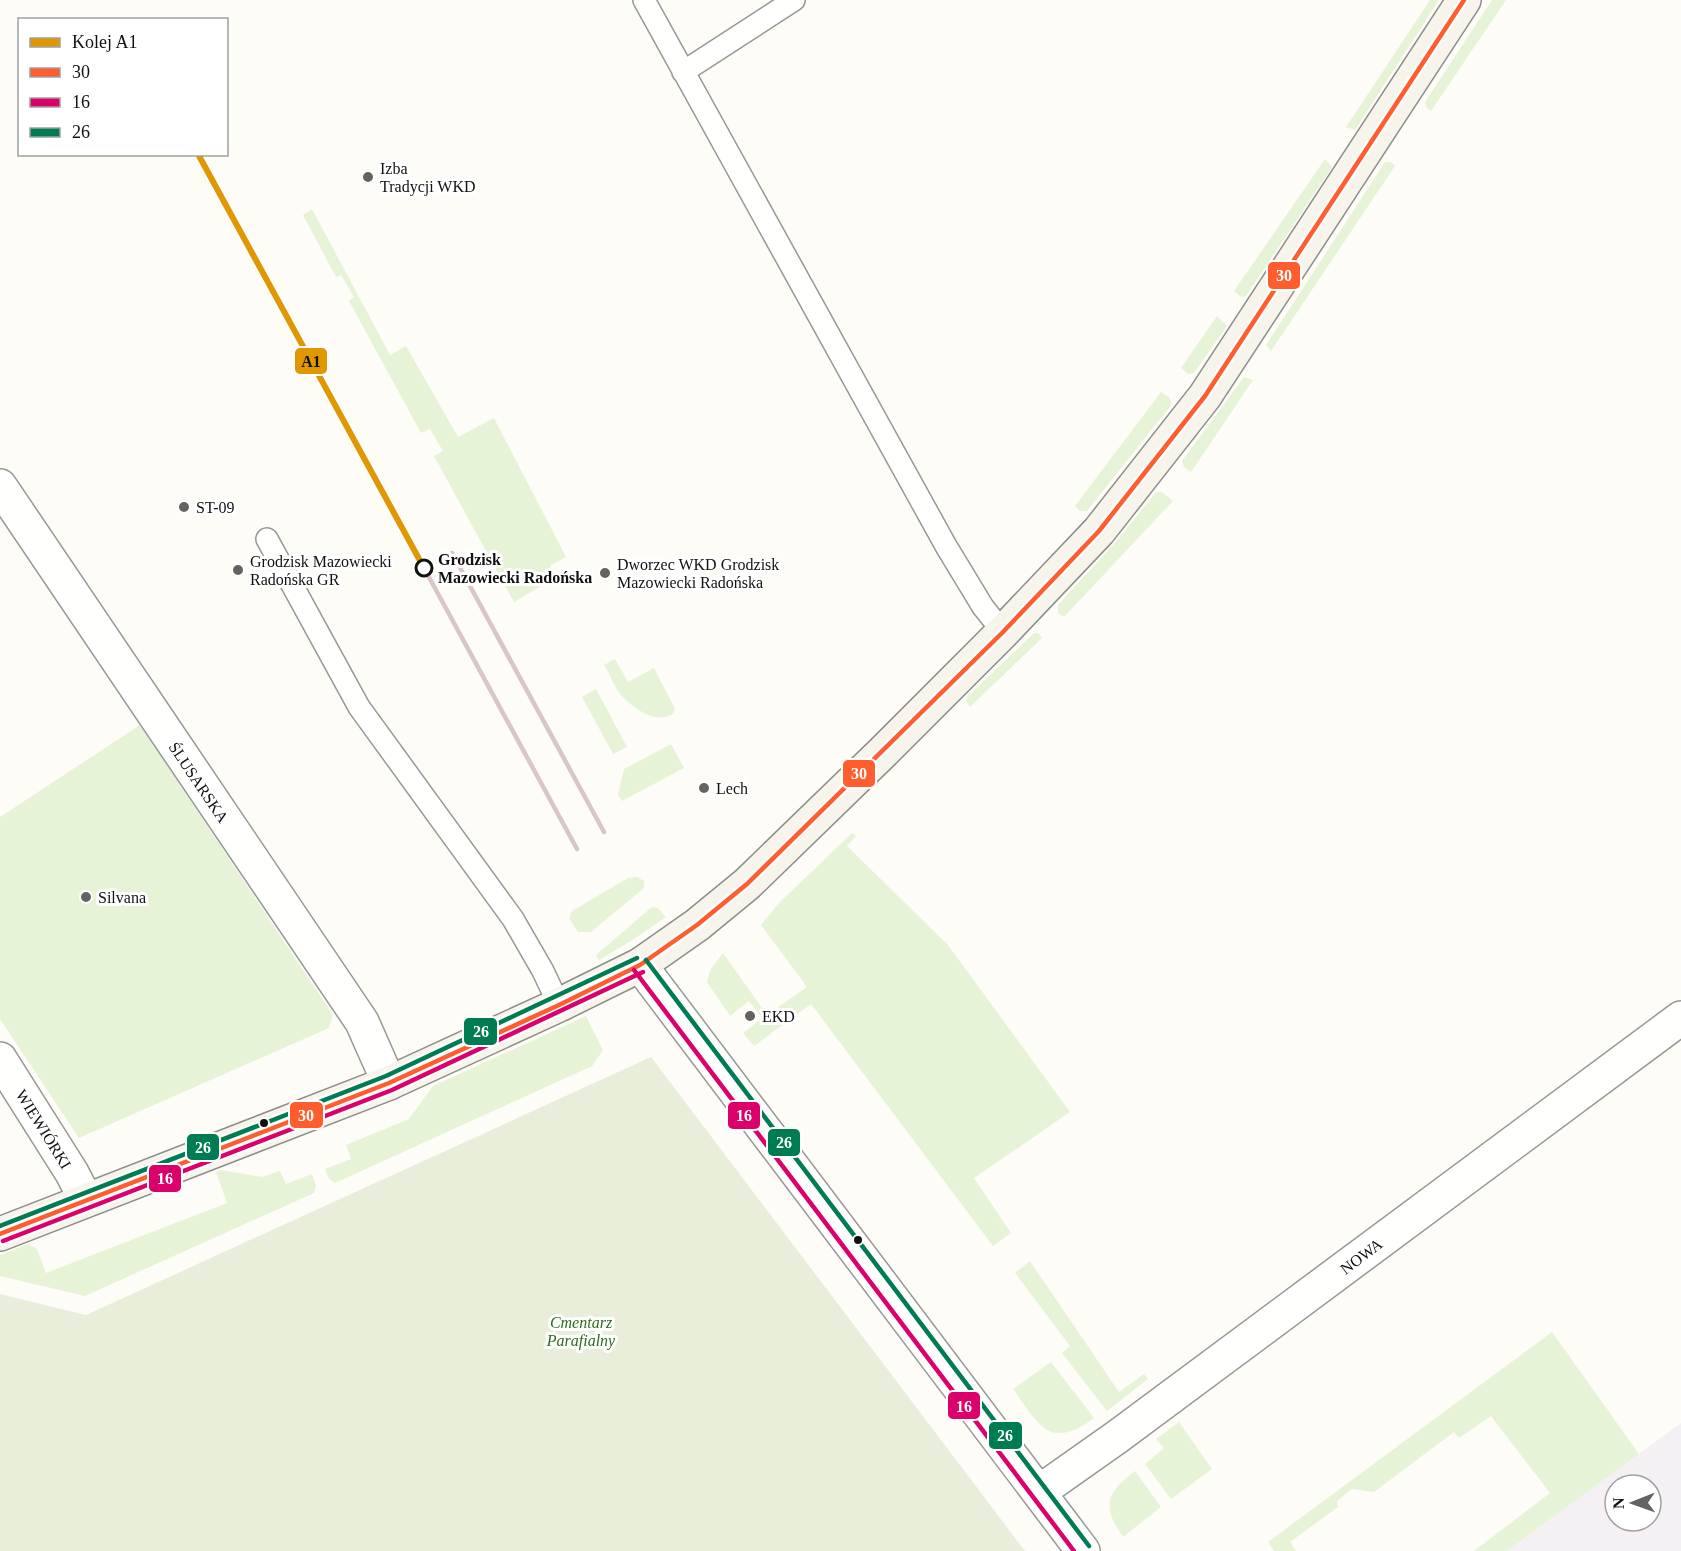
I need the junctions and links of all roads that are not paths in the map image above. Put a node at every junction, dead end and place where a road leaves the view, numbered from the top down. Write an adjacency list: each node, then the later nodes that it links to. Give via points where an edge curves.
1 (644, 0): 4 (lane)
2 (794, 0): 4 (lane)
3 (1464, 0): 7 (street, via 1204,396 1099,531)
4 (683, 72): 7 (lane, via 946,546)
5 (0, 486): 12 (street, ŚLUSARSKA, via 362,1022)
6 (267, 539): 9 (lane, via 358,707 513,919)
7 (1003, 632): 8 (street, via 747,884)
8 (640, 965): 9 (street); 15 (street)
9 (559, 1005): 12 (street)
10 (1681, 1018): 15 (street, NOWA)
11 (0, 1059): 13 (street, WIEWIÓRKI)
12 (389, 1083): 13 (street)
13 (86, 1200): 14 (street)
14 (0, 1234)
15 (1039, 1492): 16 (street)
16 (1083, 1551)

